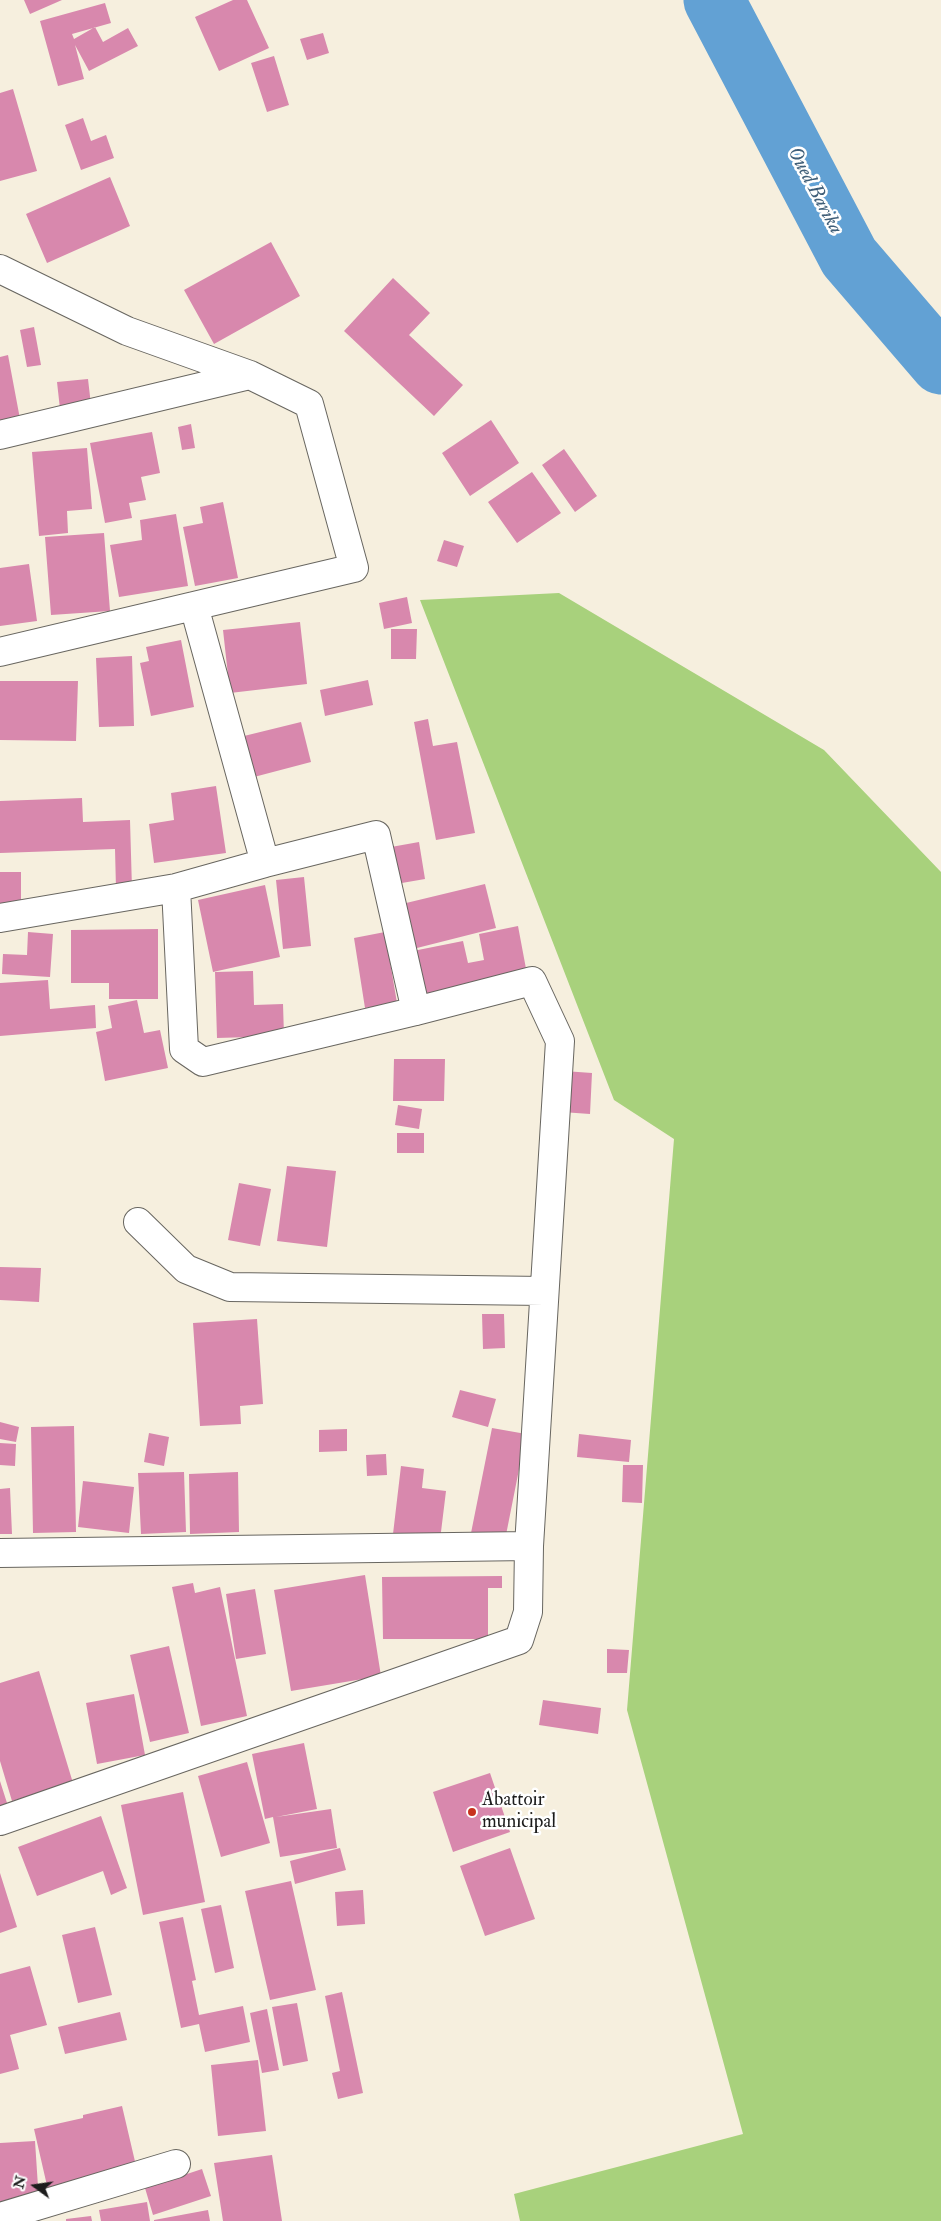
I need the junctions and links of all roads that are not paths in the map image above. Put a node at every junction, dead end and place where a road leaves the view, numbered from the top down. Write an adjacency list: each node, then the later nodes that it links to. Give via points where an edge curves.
1 (0, 269): 2 (street, via 127,331)
2 (250, 374): 3 (street); 4 (street, via 309,404 354,568)
3 (0, 435)
4 (194, 606): 5 (street); 6 (street)
5 (0, 652)
6 (264, 862): 7 (street); 9 (street, via 376,835)
7 (176, 888): 8 (street); 9 (street, via 184,1049 203,1062)
8 (0, 918)
9 (416, 1011): 11 (street, via 532,981 560,1041)
10 (138, 1222): 11 (street, via 186,1268 230,1287)
11 (544, 1291): 12 (street)
12 (529, 1546): 13 (street); 14 (street, via 528,1612 519,1640)
13 (0, 1553)
14 (0, 1821)
15 (176, 2164): 16 (street)
16 (0, 2217)

